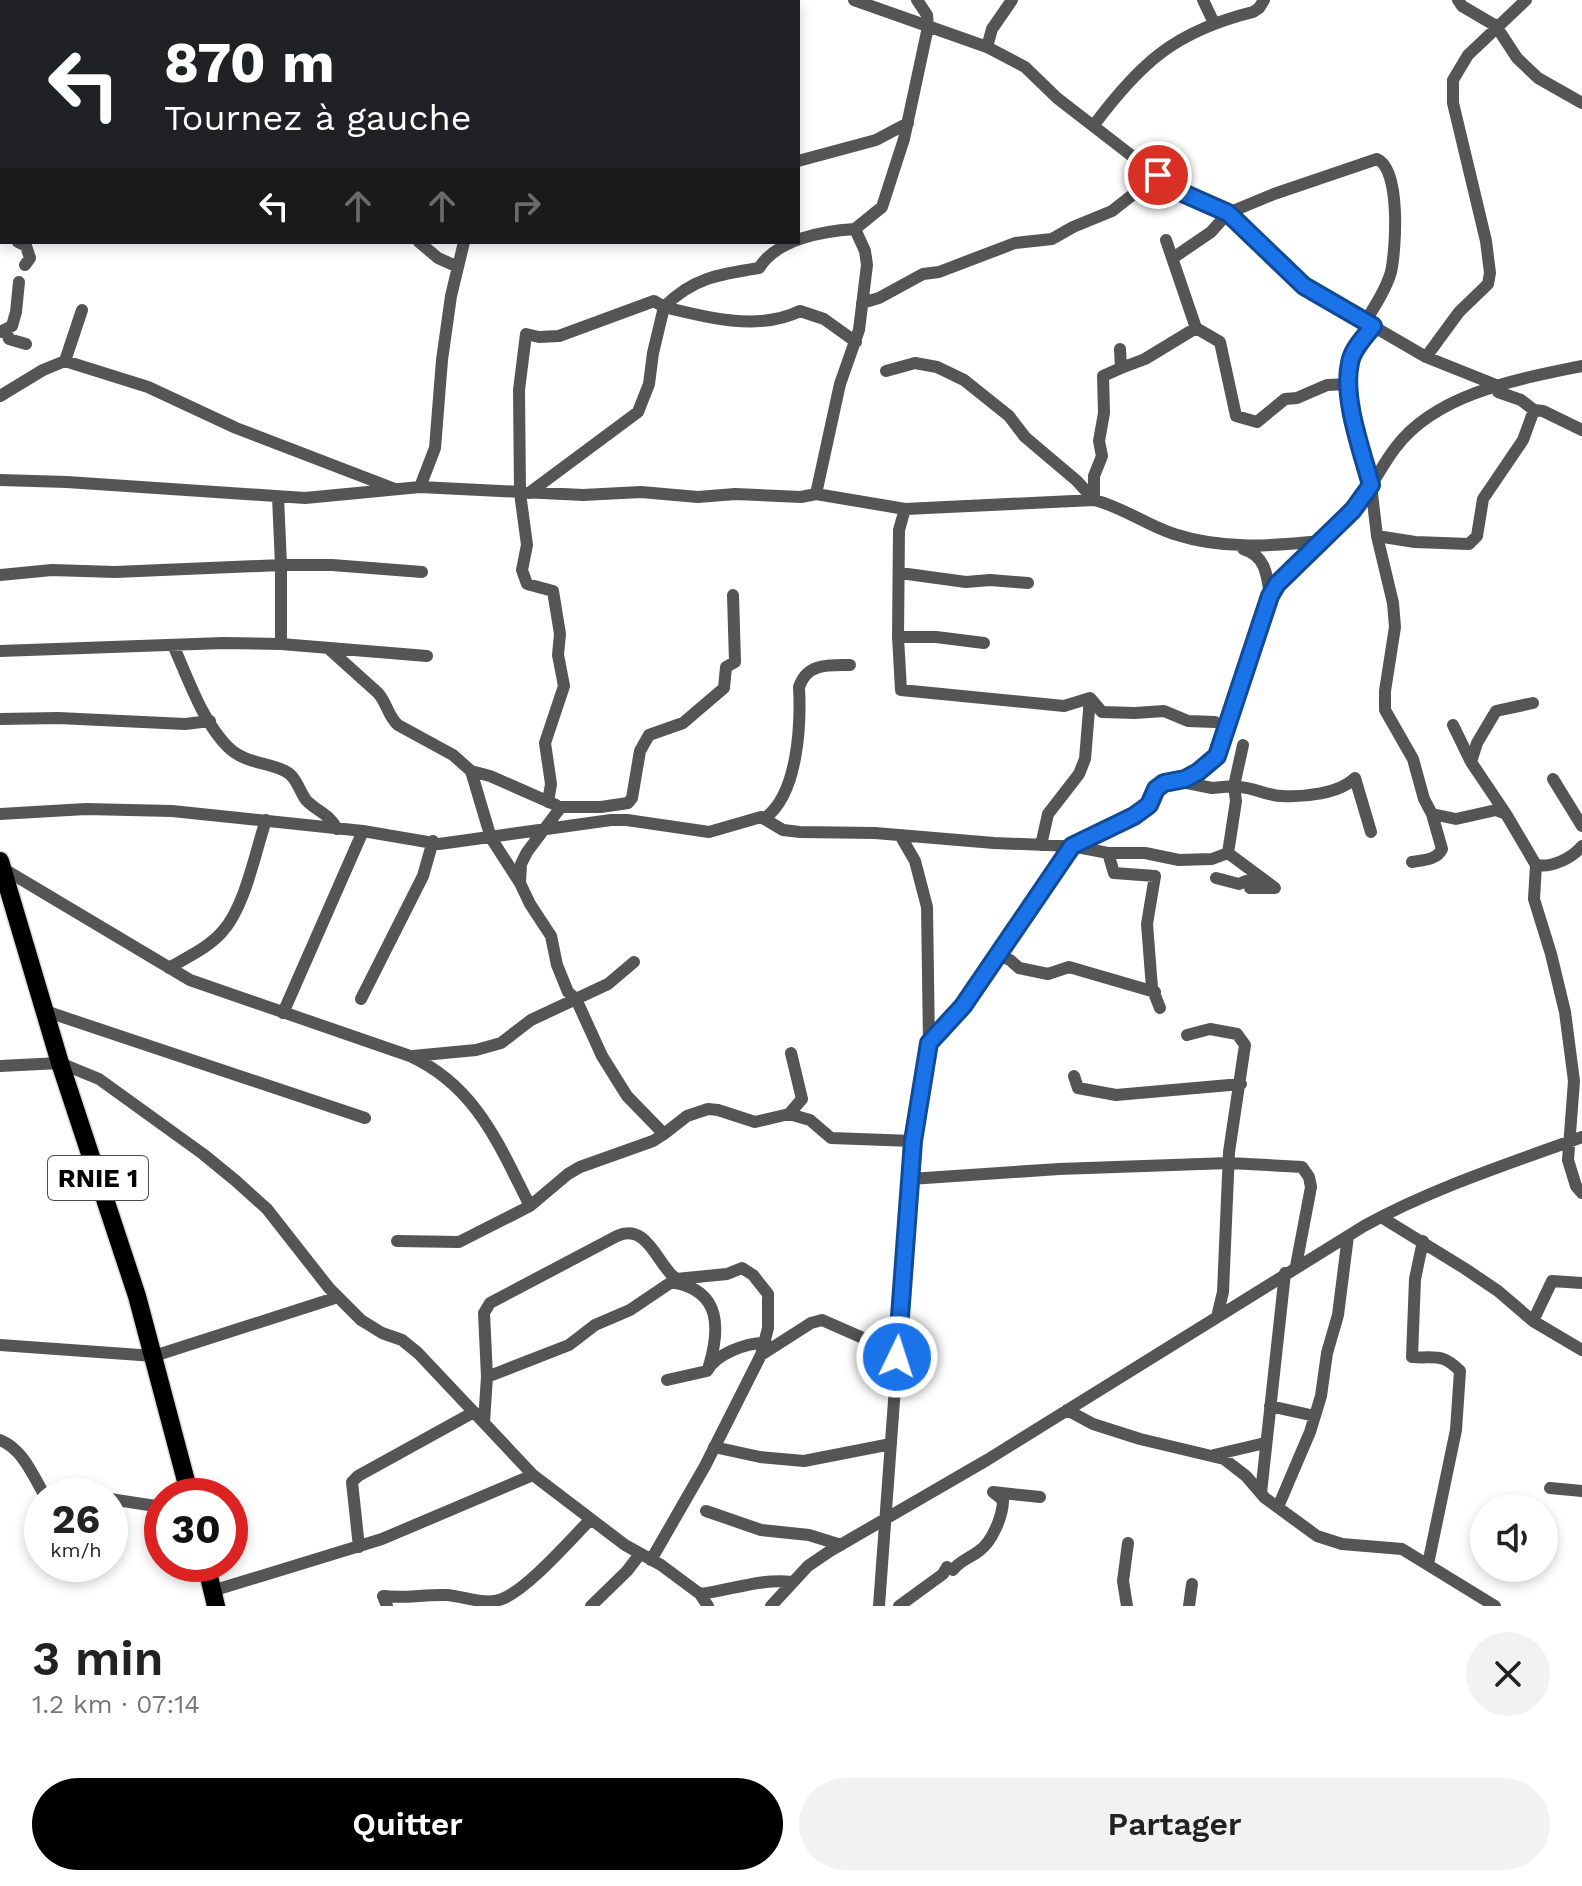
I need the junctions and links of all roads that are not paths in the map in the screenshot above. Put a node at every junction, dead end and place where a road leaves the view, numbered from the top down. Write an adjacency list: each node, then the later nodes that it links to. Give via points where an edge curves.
1 (854, 0): 10 (street)
2 (917, 0): 10 (street)
3 (1012, 0): 11 (street, via 992,29)
4 (1203, 0): 8 (street)
5 (1264, 0): 8 (street, via 1253,12)
6 (1458, 0): 9 (street)
7 (1526, 0): 9 (street)
8 (1214, 23): 14 (street, via 1157,53)
9 (1496, 26): 12 (street, via 1538,78); 38 (street, via 1453,80 1453,103 1486,241 1488,284)
10 (928, 27): 11 (street); 13 (street)
11 (987, 47): 14 (street, via 1033,73)
12 (1582, 103)
13 (908, 123): 15 (street, via 876,140); 18 (street, via 882,207)
14 (1094, 125): 16 (street)
15 (800, 160)
16 (1158, 175): 17 (street, via 1176,190); 29 (street, via 1112,211 1052,239 1015,243 923,274)
17 (1228, 213): 25 (street); 32 (street, via 1304,286); 32 (street, via 1372,159 1383,161 1393,185 1394,244 1391,272)
18 (855, 229): 20 (street); 29 (street, via 867,265)
19 (1166, 240): 25 (street)
20 (800, 241)
21 (22, 244): 26 (street, via 30,258)
22 (421, 244): 27 (street)
23 (464, 244): 27 (street)
24 (794, 244): 30 (street, via 766,257 759,268 681,290)
25 (1173, 258): 33 (street)
26 (25, 265)
27 (458, 267): 50 (street, via 442,360 435,448)
28 (19, 282): 34 (street, via 12,326)
29 (862, 303): 35 (street)
30 (664, 307): 35 (street, via 751,322 781,321 800,311 824,319); 52 (street, via 638,412); 52 (street, via 654,301 559,336 526,334 519,390)
31 (82, 310): 39 (street)
32 (1369, 324): 38 (street); 43 (street, via 1350,362)
33 (1196, 328): 41 (street); 43 (street, via 1220,342 1236,416 1257,422 1285,399 1327,385)
34 (3, 331): 36 (street, via 9,339)
35 (856, 342): 53 (street, via 840,384)
36 (26, 344)
37 (1120, 349): 41 (street)
38 (1426, 357): 44 (street)
39 (65, 361): 45 (street); 51 (street, via 148,387 236,428)
40 (1582, 366): 44 (street)
41 (1121, 368): 55 (street, via 1103,376 1102,456 1094,476)
42 (886, 371): 55 (street, via 915,363 964,380 1009,416)
43 (1349, 384): 49 (street)
44 (1496, 385): 46 (street, via 1498,392); 49 (street, via 1423,418 1396,446)
45 (0, 396)
46 (1534, 410): 47 (street); 57 (street, via 1523,440 1483,499 1477,536 1469,544)
47 (1582, 430)
48 (0, 480): 54 (street)
49 (1371, 485): 57 (street); 58 (street)
50 (420, 487): 51 (street); 52 (street)
51 (396, 489): 54 (street)
52 (524, 493): 53 (street); 87 (street, via 527,545 522,570 527,584 553,591 560,634 564,686 545,743)
53 (816, 494): 56 (street)
54 (278, 497): 60 (street)
55 (1094, 500): 56 (street); 59 (street, via 1173,533)
56 (905, 509): 62 (street, via 899,530)
57 (1377, 536): 89 (street, via 1395,627 1385,710 1413,759)
58 (1322, 541): 59 (street); 66 (street)
59 (1228, 544): 66 (street, via 1254,552 1261,560)
60 (281, 565): 61 (street); 63 (street); 69 (street)
61 (422, 572)
62 (900, 573): 64 (street); 67 (street)
63 (0, 575)
64 (1028, 583)
65 (733, 595): 87 (street, via 735,662 726,667 724,688 683,723 649,735 628,803)
66 (1270, 596): 85 (street, via 1217,756)
67 (898, 637): 68 (street); 75 (street, via 901,690 1064,706)
68 (984, 643)
69 (281, 644): 70 (street); 71 (street)
70 (173, 645): 72 (street); 78 (street)
71 (328, 648): 73 (street); 83 (street, via 385,701 392,719)
72 (0, 651)
73 (427, 656)
74 (850, 665): 91 (street, via 817,666 802,679 793,771 777,809)
75 (1090, 698): 79 (street, via 1102,712 1164,711 1188,721); 101 (street, via 1085,759 1048,814)
76 (1533, 703): 82 (street, via 1493,714)
77 (0, 719): 78 (street)
78 (210, 721): 94 (street, via 240,756 292,776 309,803)
79 (1215, 722)
80 (1453, 725): 82 (street)
81 (1243, 745): 86 (street)
82 (1471, 762): 90 (street)
83 (471, 771): 87 (street); 99 (street)
84 (1553, 779): 93 (street)
85 (1177, 781): 86 (street, via 1212,788); 102 (street, via 1156,789 1149,805 1134,816)
86 (1234, 784): 97 (street, via 1273,795 1310,797 1342,788 1355,778); 105 (street)
87 (554, 805): 96 (street)
88 (0, 814): 92 (street, via 86,809)
89 (1432, 814): 90 (street, via 1456,819 1496,810); 106 (street, via 1442,849 1433,858)
90 (1506, 814): 108 (street)
91 (765, 818): 96 (street, via 716,832 627,820); 98 (street, via 791,831)
92 (266, 820): 94 (street); 113 (street, via 227,925 206,946)
93 (1582, 826)
94 (337, 829): 95 (street)
95 (363, 831): 100 (street); 119 (street)
96 (541, 831): 99 (street); 110 (street, via 521,864)
97 (1371, 832)
98 (900, 835): 101 (street); 121 (street, via 915,861 927,907)
99 (491, 838): 100 (street); 110 (street)
100 (433, 841): 116 (street, via 423,876)
101 (1041, 845): 102 (street)
102 (1072, 846): 104 (street); 111 (street)
103 (1582, 846): 108 (street, via 1556,863)
104 (1108, 853): 105 (street, via 1179,860); 114 (street, via 1114,873 1155,876 1147,924)
105 (1228, 853): 109 (street, via 1275,888 1250,888 1252,882)
106 (1412, 862)
107 (1, 865): 113 (street); 118 (highway, RNIE 1)
108 (1536, 865): 135 (street, via 1534,899 1565,1012)
109 (1216, 878)
110 (520, 883): 115 (street, via 551,936)
111 (998, 955): 114 (street, via 1019,968 1048,974 1069,967); 121 (street)
112 (634, 962): 115 (street, via 608,984)
113 (169, 968): 119 (street)
114 (1155, 992): 117 (street)
115 (569, 998): 122 (street, via 501,1043); 134 (street, via 627,1096)
116 (361, 999)
117 (1160, 1008)
118 (45, 1011): 125 (highway, RNIE 1); 132 (street)
119 (283, 1013): 124 (street)
120 (1187, 1035): 129 (street, via 1210,1029 1243,1038)
121 (929, 1043): 136 (street)
122 (452, 1053): 124 (street); 127 (street)
123 (791, 1053): 130 (street)
124 (410, 1056): 127 (street)
125 (60, 1063): 126 (street); 148 (street, via 99,1079 236,1181 267,1209); 155 (highway, RNIE 1)
126 (0, 1066)
127 (441, 1071): 140 (street, via 494,1136)
128 (1074, 1076): 129 (street, via 1078,1088 1116,1095)
129 (1241, 1084): 137 (street)
130 (802, 1099): 131 (street); 133 (street)
131 (789, 1114): 133 (street); 134 (street, via 755,1122 708,1109 687,1116)
132 (365, 1118)
133 (810, 1120): 136 (street, via 831,1138)
134 (664, 1134): 140 (street, via 580,1167)
135 (1576, 1139): 139 (street, via 1568,1160); 141 (street)
136 (913, 1141): 138 (street)
137 (1229, 1163): 138 (street); 145 (street, via 1302,1167 1309,1177 1309,1199); 149 (street, via 1223,1292)
138 (910, 1179): 152 (street)
139 (1582, 1193)
140 (530, 1206): 143 (street, via 459,1242)
141 (1381, 1217): 142 (street); 144 (street)
142 (1348, 1236): 145 (street); 161 (street, via 1338,1315)
143 (397, 1241)
144 (1423, 1241): 150 (street); 183 (street, via 1415,1279 1412,1357 1434,1355 1460,1371 1456,1430)
145 (1291, 1270): 149 (street); 159 (street)
146 (674, 1281): 153 (street, via 745,1269 768,1294); 156 (street, via 709,1300 715,1328); 157 (street, via 569,1345); 157 (street, via 641,1236 617,1236 486,1307)
147 (1582, 1283): 150 (street, via 1552,1281)
148 (338, 1297): 155 (street); 162 (street, via 361,1320 418,1353)
149 (1217, 1317): 160 (street)
150 (1533, 1321): 154 (street)
151 (0, 1345): 155 (street)
152 (898, 1347): 153 (street, via 822,1320); 165 (street)
153 (764, 1349): 156 (street, via 755,1343); 166 (street)
154 (1582, 1350)
155 (154, 1356): 170 (highway, RNIE 1)
156 (709, 1366): 158 (street, via 699,1374)
157 (487, 1377): 162 (street)
158 (667, 1380)
159 (1270, 1406): 161 (street); 164 (street)
160 (1067, 1410): 167 (street, via 1140,1439); 178 (street)
161 (1315, 1416): 175 (street)
162 (479, 1417): 168 (street); 181 (street, via 352,1482)
163 (0, 1440): 169 (street, via 11,1445)
164 (1265, 1443): 167 (street); 173 (street)
165 (891, 1444): 166 (street, via 804,1461); 178 (street)
166 (714, 1447): 182 (street)
167 (1213, 1455): 173 (street)
168 (533, 1475): 177 (street); 181 (street)
169 (34, 1478)
170 (185, 1478)
171 (1550, 1488): 172 (street)
172 (1582, 1491)
173 (1261, 1493): 175 (street)
174 (1040, 1497): 193 (street, via 993,1492 1003,1500 1003,1511 982,1549 953,1570 943,1569)
175 (1278, 1507): 183 (street, via 1304,1529 1328,1540 1402,1549)
176 (706, 1511): 180 (street, via 761,1530)
177 (591, 1519): 182 (street); 188 (street, via 501,1600 383,1596)
178 (885, 1520): 180 (street); 192 (street)
179 (1128, 1543): 194 (street, via 1123,1581)
180 (841, 1545): 184 (street)
181 (359, 1547): 187 (street)
182 (645, 1557): 186 (street); 189 (street)
183 (1428, 1564): 196 (street)
184 (792, 1582): 186 (street, via 762,1581); 191 (street)
185 (1192, 1584): 195 (street)
186 (700, 1594): 190 (street)
187 (214, 1598)
188 (387, 1606)
189 (591, 1606)
190 (708, 1606)
191 (771, 1606)
192 (879, 1606)
193 (899, 1606)
194 (1127, 1606)
195 (1189, 1606)
196 (1495, 1606)

